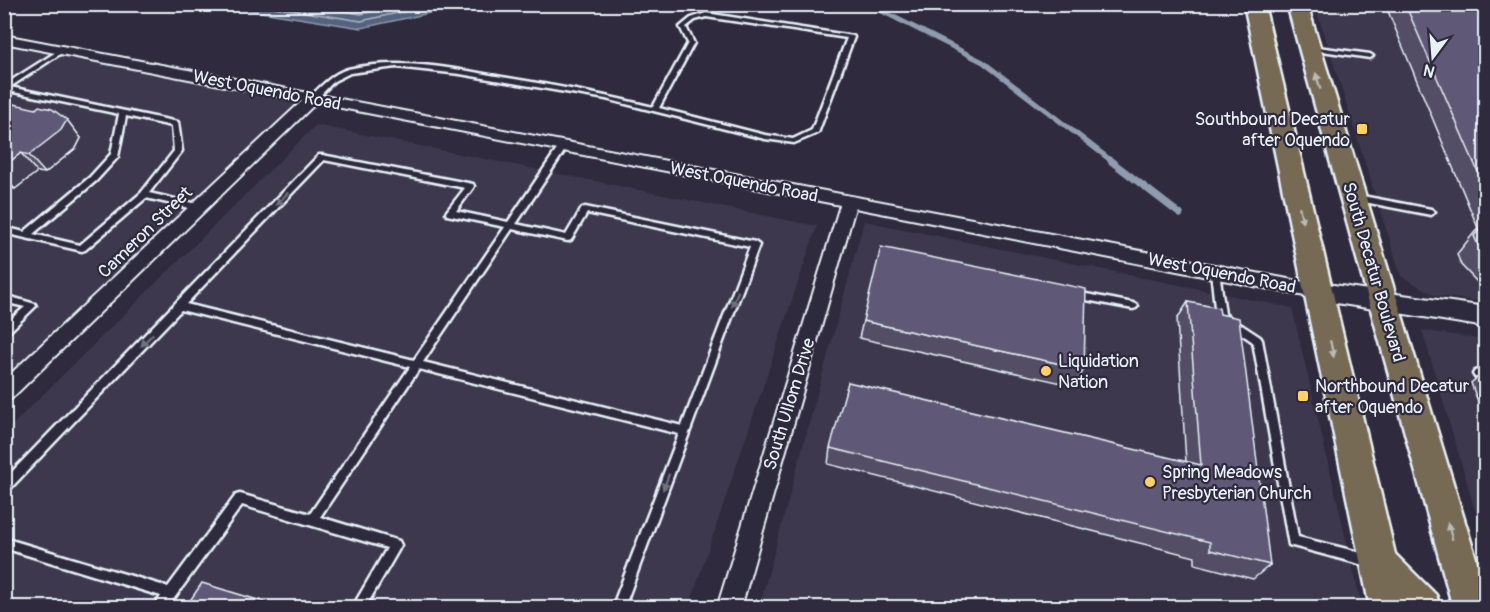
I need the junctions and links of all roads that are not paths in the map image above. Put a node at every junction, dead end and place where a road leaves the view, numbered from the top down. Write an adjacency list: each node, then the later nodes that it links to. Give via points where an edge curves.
1 (1254, 4): 20 (main road, one-way to 20)
2 (1297, 4): 4 (main road, South Decatur Boulevard)
3 (4, 39): 5 (street, West Oquendo Road)
4 (1309, 48): 6 (lane); 12 (main road, South Decatur Boulevard, one-way to 4)
5 (61, 51): 7 (street, West Oquendo Road); 9 (lane, via 4,88)
6 (1370, 57)
7 (312, 99): 8 (lane, via 348,71 396,65 606,96); 10 (street, West Oquendo Road); 14 (street, Cameron Street)
8 (655, 109): 8 (lane, via 765,138 794,141 815,131 851,37 706,15 693,19 683,27 690,43)
9 (123, 112): 11 (lane, via 175,124 178,152); 18 (lane, via 115,155 93,179)
10 (563, 147): 13 (street, West Oquendo Road); 16 (lane)
11 (144, 195): 14 (lane); 18 (lane, via 82,248)
12 (1352, 197): 15 (lane); 23 (main road, South Decatur Boulevard)
13 (849, 201): 19 (street, West Oquendo Road); 40 (street, South Ullom Drive)
14 (198, 207): 29 (street, Cameron Street)
15 (1431, 212)
16 (509, 226): 24 (lane, one-way to 24, via 450,213 470,186 322,157); 28 (lane); 30 (lane, one-way to 30, via 568,238 585,210 755,244)
17 (4, 230): 18 (lane)
18 (26, 235)
19 (1215, 271): 20 (street, West Oquendo Road); 34 (lane, via 1221,316 1257,340 1293,542)
20 (1320, 292): 23 (street, West Oquendo Road); 34 (main road, one-way to 34)
21 (1064, 293): 25 (lane)
22 (4, 298): 27 (lane, via 32,306)
23 (1383, 302): 26 (street, West Oquendo Road); 35 (main road, South Decatur Boulevard, one-way to 23)
24 (179, 306): 28 (lane); 31 (lane, one-way to 31)
25 (1133, 306)
26 (1485, 317)
27 (4, 331)
28 (417, 364): 30 (lane); 32 (lane)
29 (4, 393)
30 (685, 431): 39 (lane, one-way to 39)
31 (4, 488)
32 (312, 520): 36 (lane, via 240,499); 38 (lane, via 394,545)
33 (4, 543): 36 (lane)
34 (1380, 563): 41 (main road); 42 (main road)
35 (1469, 586)
36 (170, 593): 37 (lane)
37 (160, 608)
38 (358, 608)
39 (618, 608)
40 (729, 608)
41 (1389, 608)
42 (1423, 608)

